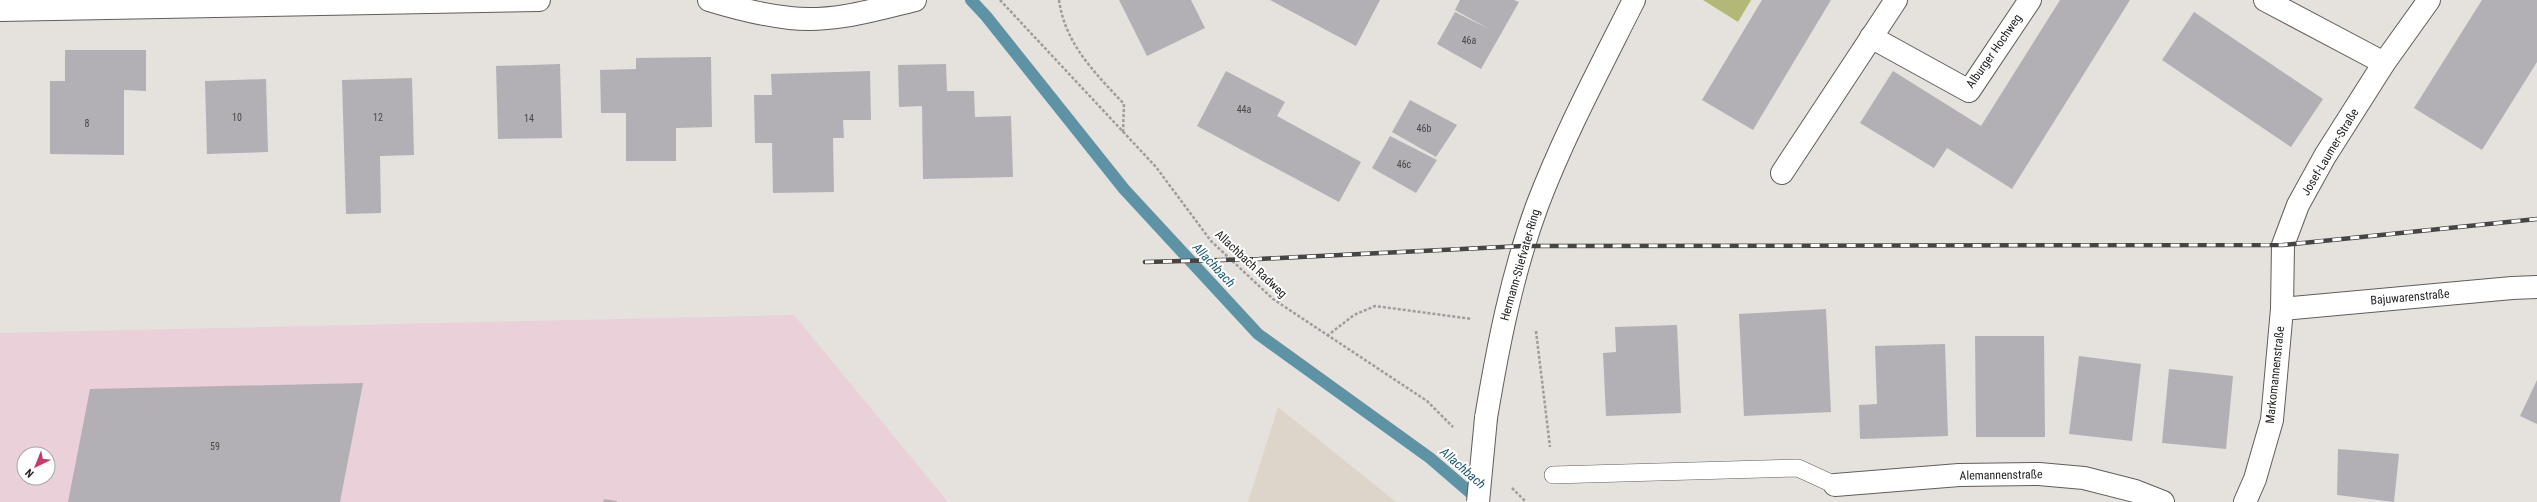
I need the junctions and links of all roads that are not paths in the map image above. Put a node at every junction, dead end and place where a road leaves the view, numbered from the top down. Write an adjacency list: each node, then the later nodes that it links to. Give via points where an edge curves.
1 (539, 0): 9 (street)
2 (709, 0): 3 (street, via 744,10 791,18 833,17)
3 (915, 0)
4 (1634, 0): 18 (street, Hermann-Stiefvater-Ring, bridge, via 1568,134 1524,246 1503,324 1486,418)
5 (1896, 0): 10 (street)
6 (2030, 0): 10 (street, Alburger Hochweg, via 1969,91)
7 (2266, 0): 11 (street)
8 (2429, 0): 11 (street, Josef-Laumer-Straße)
9 (0, 10)
10 (1871, 37): 12 (street)
11 (2384, 63): 13 (street, Josef-Laumer-Straße, via 2321,163 2298,205)
12 (1782, 173)
13 (2283, 245): 15 (street, Markomannenstraße)
14 (2537, 287): 15 (street, Bajuwarenstraße)
15 (2282, 309): 20 (street, Markomannenstraße, via 2272,420 2255,479)
16 (1553, 474): 17 (lane, via 1798,468)
17 (1835, 485): 19 (street, Alemannenstraße, via 1959,475 2039,474 2084,478 2135,491)
18 (1478, 502)
19 (2163, 502)
20 (2245, 502)

